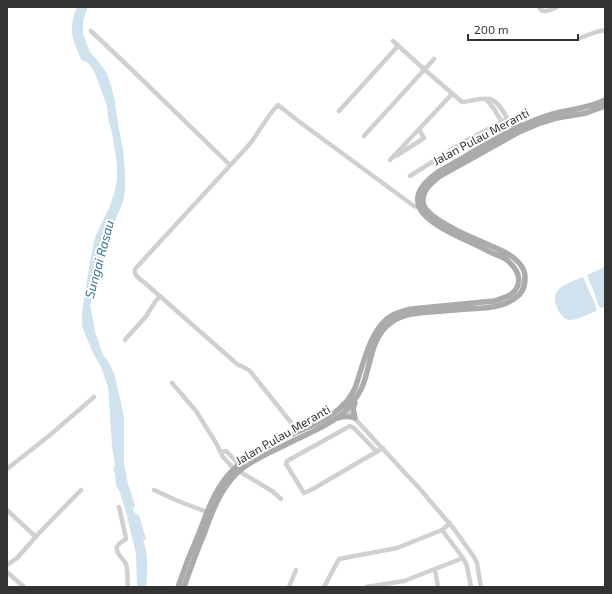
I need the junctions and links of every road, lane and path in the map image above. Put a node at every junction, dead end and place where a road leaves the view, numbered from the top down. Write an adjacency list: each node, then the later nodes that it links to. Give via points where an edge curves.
1 (539, 7): 2 (street, via 540,10 546,11)
2 (557, 7)
3 (605, 30): 5 (street)
4 (91, 31): 20 (street)
5 (580, 38)
6 (393, 41): 7 (street)
7 (398, 46): 9 (street); 13 (street)
8 (434, 59): 9 (street)
9 (425, 70): 10 (street); 18 (street)
10 (452, 94): 14 (street, via 462,102 486,99); 16 (street)
11 (605, 100): 15 (main road, Jalan Pulau Meranti)
12 (605, 106): 17 (main road, Jalan Pulau Meranti)
13 (339, 111)
14 (506, 122): 15 (main road); 17 (street); 19 (main road); 21 (street, via 462,142)
15 (522, 125): 17 (main road, Jalan Pulau Meranti)
16 (419, 129): 16 (street, via 409,139 390,160 424,138)
17 (512, 133): 19 (main road, Jalan Pulau Meranti); 27 (main road, Jalan Pulau Meranti, via 440,176 426,190 423,204 430,214 448,226 516,259 525,272 524,289 513,300 501,304 413,314 392,322 378,337 364,382)
18 (364, 136)
19 (499, 138): 22 (main road, Jalan Pulau Meranti, via 429,178 420,190)
20 (230, 165): 22 (street, via 255,137 278,105 365,171); 23 (street, via 135,269 135,274)
21 (410, 176)
22 (419, 207): 28 (main road, Jalan Pulau Meranti, via 426,218 434,224 507,260 519,275 517,287 503,299 411,309 389,318 380,325 368,347 355,388)
23 (160, 296): 24 (street); 31 (street, via 237,364 247,369 286,415)
24 (125, 340)
25 (172, 383): 33 (street, via 196,411)
26 (94, 397): 36 (street)
27 (356, 398): 28 (main road, Jalan Pulau Meranti); 29 (main road, via 353,408)
28 (345, 408): 29 (street); 30 (main road, Jalan Pulau Meranti); 31 (main road, Jalan Pulau Meranti)
29 (355, 418): 30 (main road, via 343,416); 32 (street)
30 (334, 419): 37 (main road, Jalan Pulau Meranti)
31 (296, 432): 35 (main road, Jalan Pulau Meranti)
32 (383, 448): 34 (street); 44 (street)
33 (221, 452): 35 (street, via 226,451); 37 (street)
34 (377, 452): 34 (street, via 350,426 286,462 304,493)
35 (239, 464): 37 (main road, Jalan Pulau Meranti)
36 (7, 469)
37 (237, 470): 40 (street, via 272,490); 43 (main road, Jalan Pulau Meranti, via 218,488); 56 (main road, Jalan Pulau Meranti, via 220,495)
38 (82, 490): 46 (street)
39 (154, 490): 43 (street)
40 (281, 499)
41 (119, 507): 54 (street, via 126,539 118,544 117,551 126,564)
42 (7, 510): 46 (street)
43 (207, 512): 55 (main road, Jalan Pulau Meranti)
44 (450, 523): 45 (street); 63 (street, via 477,563)
45 (442, 530): 47 (street); 58 (street, via 397,548 339,559)
46 (36, 537): 48 (street)
47 (463, 558): 49 (street); 62 (street)
48 (7, 565)
49 (435, 569): 52 (street); 61 (street)
50 (296, 570): 57 (street)
51 (7, 572): 53 (street)
52 (404, 581): 59 (street); 60 (street)
53 (24, 587)
54 (128, 587)
55 (178, 587)
56 (184, 587)
57 (288, 587)
58 (324, 587)
59 (366, 587)
60 (405, 587)
61 (438, 587)
62 (471, 587)
63 (480, 587)

